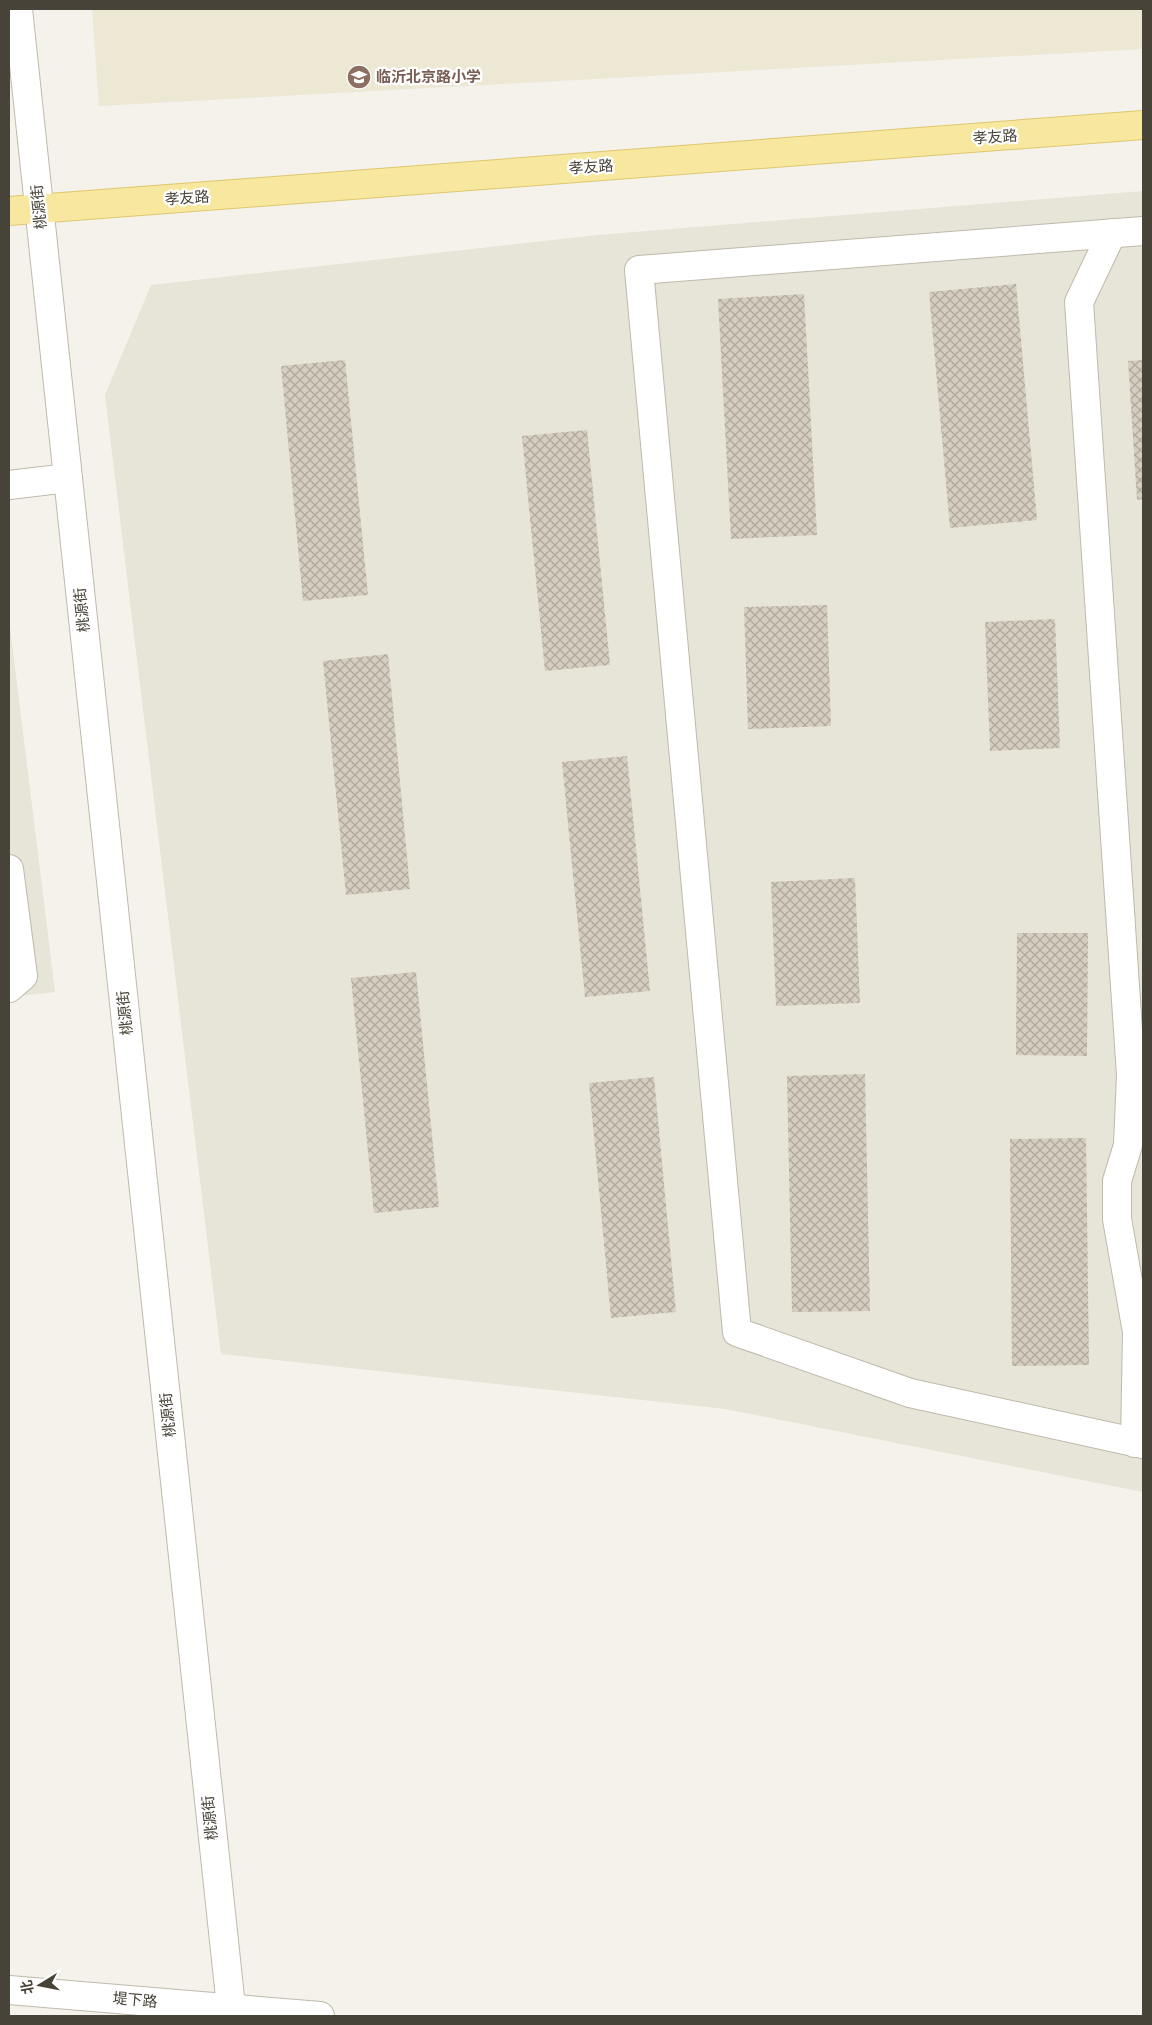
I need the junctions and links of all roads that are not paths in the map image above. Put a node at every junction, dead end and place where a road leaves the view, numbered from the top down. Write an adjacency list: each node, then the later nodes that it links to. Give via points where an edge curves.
1 (18, 9): 3 (street, 桃源街)
2 (1143, 126): 3 (main road, 孝友路)
3 (39, 209): 4 (main road, 孝友路); 7 (street, 桃源街)
4 (9, 211)
5 (1143, 231): 6 (street)
6 (1112, 233): 12 (street, via 1079,302); 13 (street, via 639,270 737,1332 910,1392)
7 (68, 478): 8 (street); 15 (street, 桃源街)
8 (9, 485)
9 (9, 869): 10 (street)
10 (11, 904): 11 (street, via 24,976)
11 (9, 988)
12 (1136, 1145): 13 (street, via 1117,1181 1117,1219 1137,1332)
13 (1139, 1443)
14 (9, 1990): 15 (street, 堤下路)
15 (231, 2012): 16 (street, 堤下路)
16 (320, 2016)

